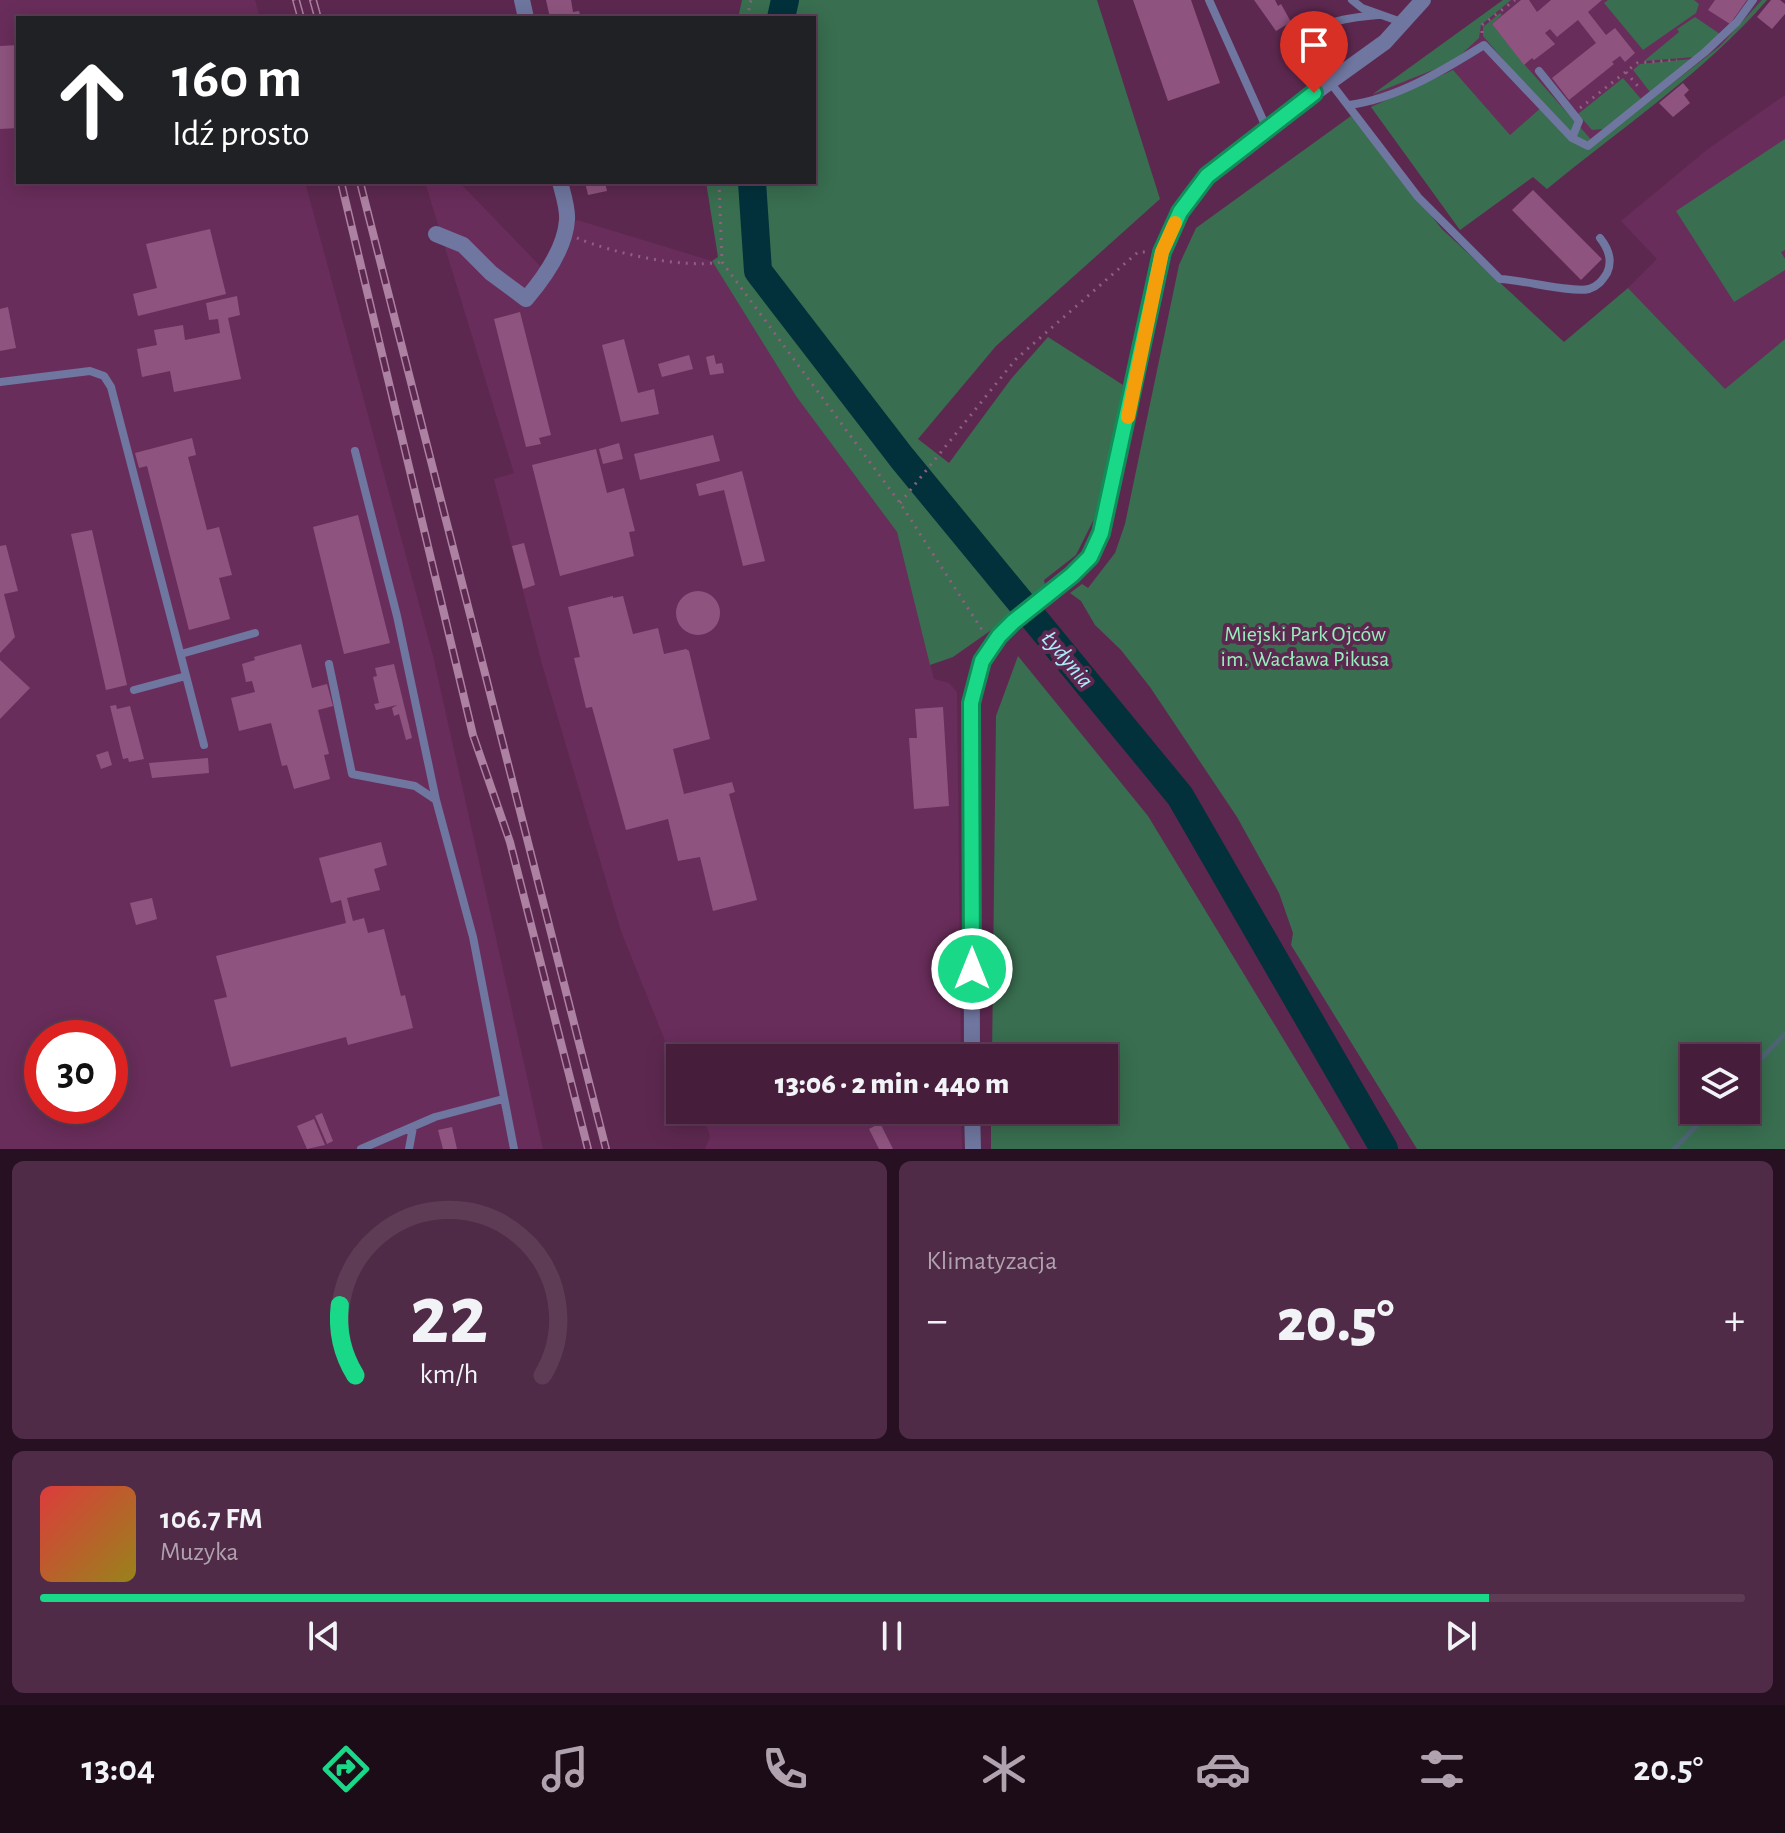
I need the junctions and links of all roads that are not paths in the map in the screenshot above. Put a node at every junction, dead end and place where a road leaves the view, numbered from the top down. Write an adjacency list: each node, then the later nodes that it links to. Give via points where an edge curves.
1 (1209, 0): 10 (lane)
2 (1352, 0): 5 (lane)
3 (1423, 0): 6 (street)
4 (1753, 0): 11 (lane, via 1697,59 1588,146)
5 (1379, 15): 6 (lane); 8 (lane, via 1352,17 1311,35 1303,48 1303,66)
6 (1404, 24): 8 (street)
7 (1539, 71): 11 (lane, via 1575,112 1579,121)
8 (1323, 86): 9 (lane); 10 (street)
9 (1349, 105): 11 (lane, via 1377,100 1484,45); 14 (lane, via 1418,197 1500,279 1585,290 1599,285 1610,269 1608,249)
10 (1267, 130): 24 (street, via 1207,176 1180,212 1162,252 1101,533 1090,557 1013,622 982,661 971,703)
11 (1572, 138)
12 (560, 184): 13 (street, via 568,217 564,238 542,281 526,299 463,245)
13 (436, 234)
14 (1600, 238)
15 (0, 382): 18 (lane, via 90,371 104,376)
16 (355, 451): 23 (lane)
17 (255, 633): 18 (lane)
18 (181, 654): 20 (lane)
19 (329, 664): 23 (lane, via 352,774 415,786)
20 (186, 676): 21 (lane); 22 (lane)
21 (134, 690)
22 (204, 745)
23 (436, 800): 25 (lane, via 473,937)
24 (972, 1044)
25 (503, 1099): 27 (lane); 30 (lane)
26 (972, 1124): 31 (street)
27 (413, 1127): 28 (lane); 29 (lane)
28 (361, 1149)
29 (409, 1149)
30 (514, 1149)
31 (973, 1149)

